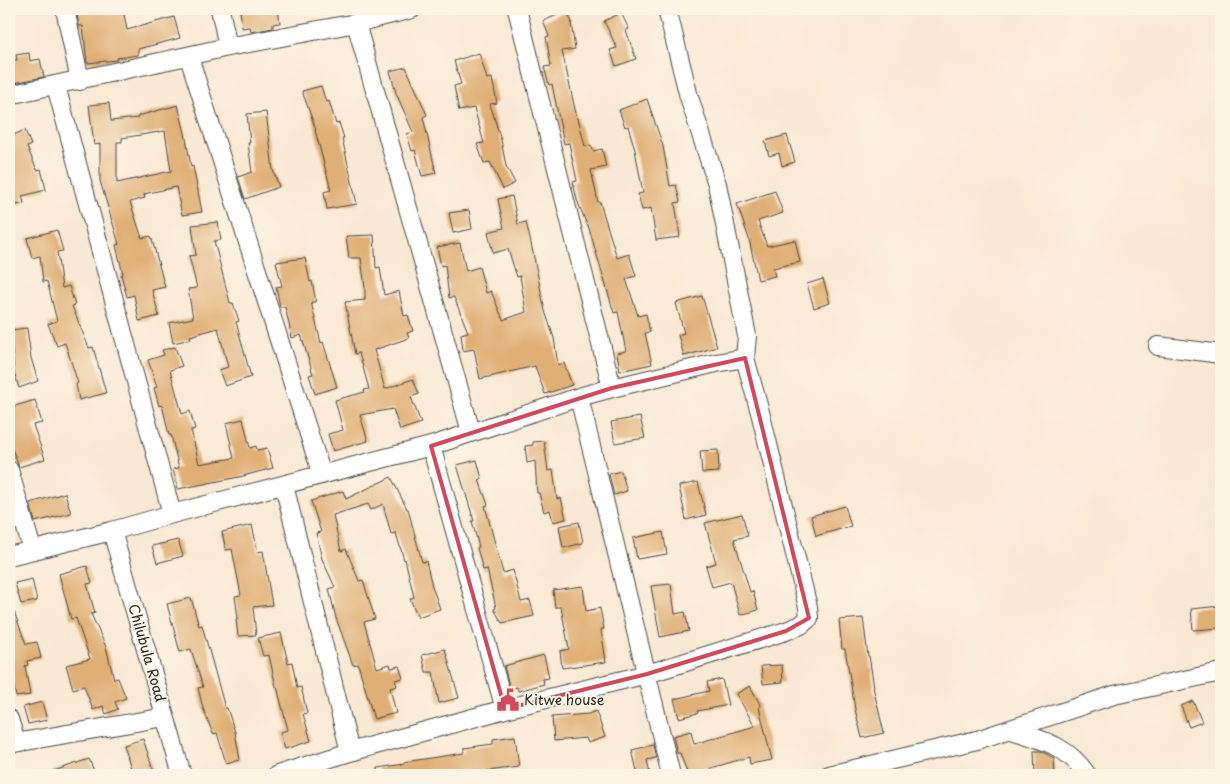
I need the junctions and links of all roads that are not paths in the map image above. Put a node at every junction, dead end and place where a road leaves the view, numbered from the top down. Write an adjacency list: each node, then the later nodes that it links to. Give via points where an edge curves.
1 (65, 9): 9 (street)
2 (220, 9): 7 (street)
3 (412, 9): 6 (street)
4 (517, 9): 15 (street)
5 (667, 9): 14 (street, via 716,184 748,336)
6 (366, 17): 7 (street); 17 (street)
7 (228, 47): 8 (street)
8 (189, 56): 9 (street); 20 (street)
9 (80, 81): 10 (street)
10 (56, 86): 11 (street); 22 (street)
11 (9, 95)
12 (1158, 346): 13 (street)
13 (1221, 354)
14 (745, 358): 15 (street); 27 (street, via 809,618 786,631)
15 (612, 388): 16 (street)
16 (579, 398): 17 (street); 27 (street)
17 (471, 432): 18 (street)
18 (431, 446): 20 (street); 28 (street)
19 (9, 470): 24 (street)
20 (322, 475): 21 (street)
21 (284, 485): 22 (street); 33 (street)
22 (172, 514): 23 (street)
23 (112, 531): 24 (street); 29 (street, Chilubula Road)
24 (32, 549): 25 (street)
25 (9, 556)
26 (1221, 672): 31 (street, via 1114,695)
27 (647, 674): 28 (street); 36 (street)
28 (505, 709): 33 (street)
29 (165, 717): 32 (street); 34 (street, Chilubula Road)
30 (9, 719): 32 (street)
31 (1011, 730): 37 (street); 38 (street, via 1051,742 1071,755)
32 (12, 743)
33 (350, 752): 35 (street)
34 (182, 775)
35 (277, 775)
36 (671, 775)
37 (829, 775)
38 (1087, 775)

